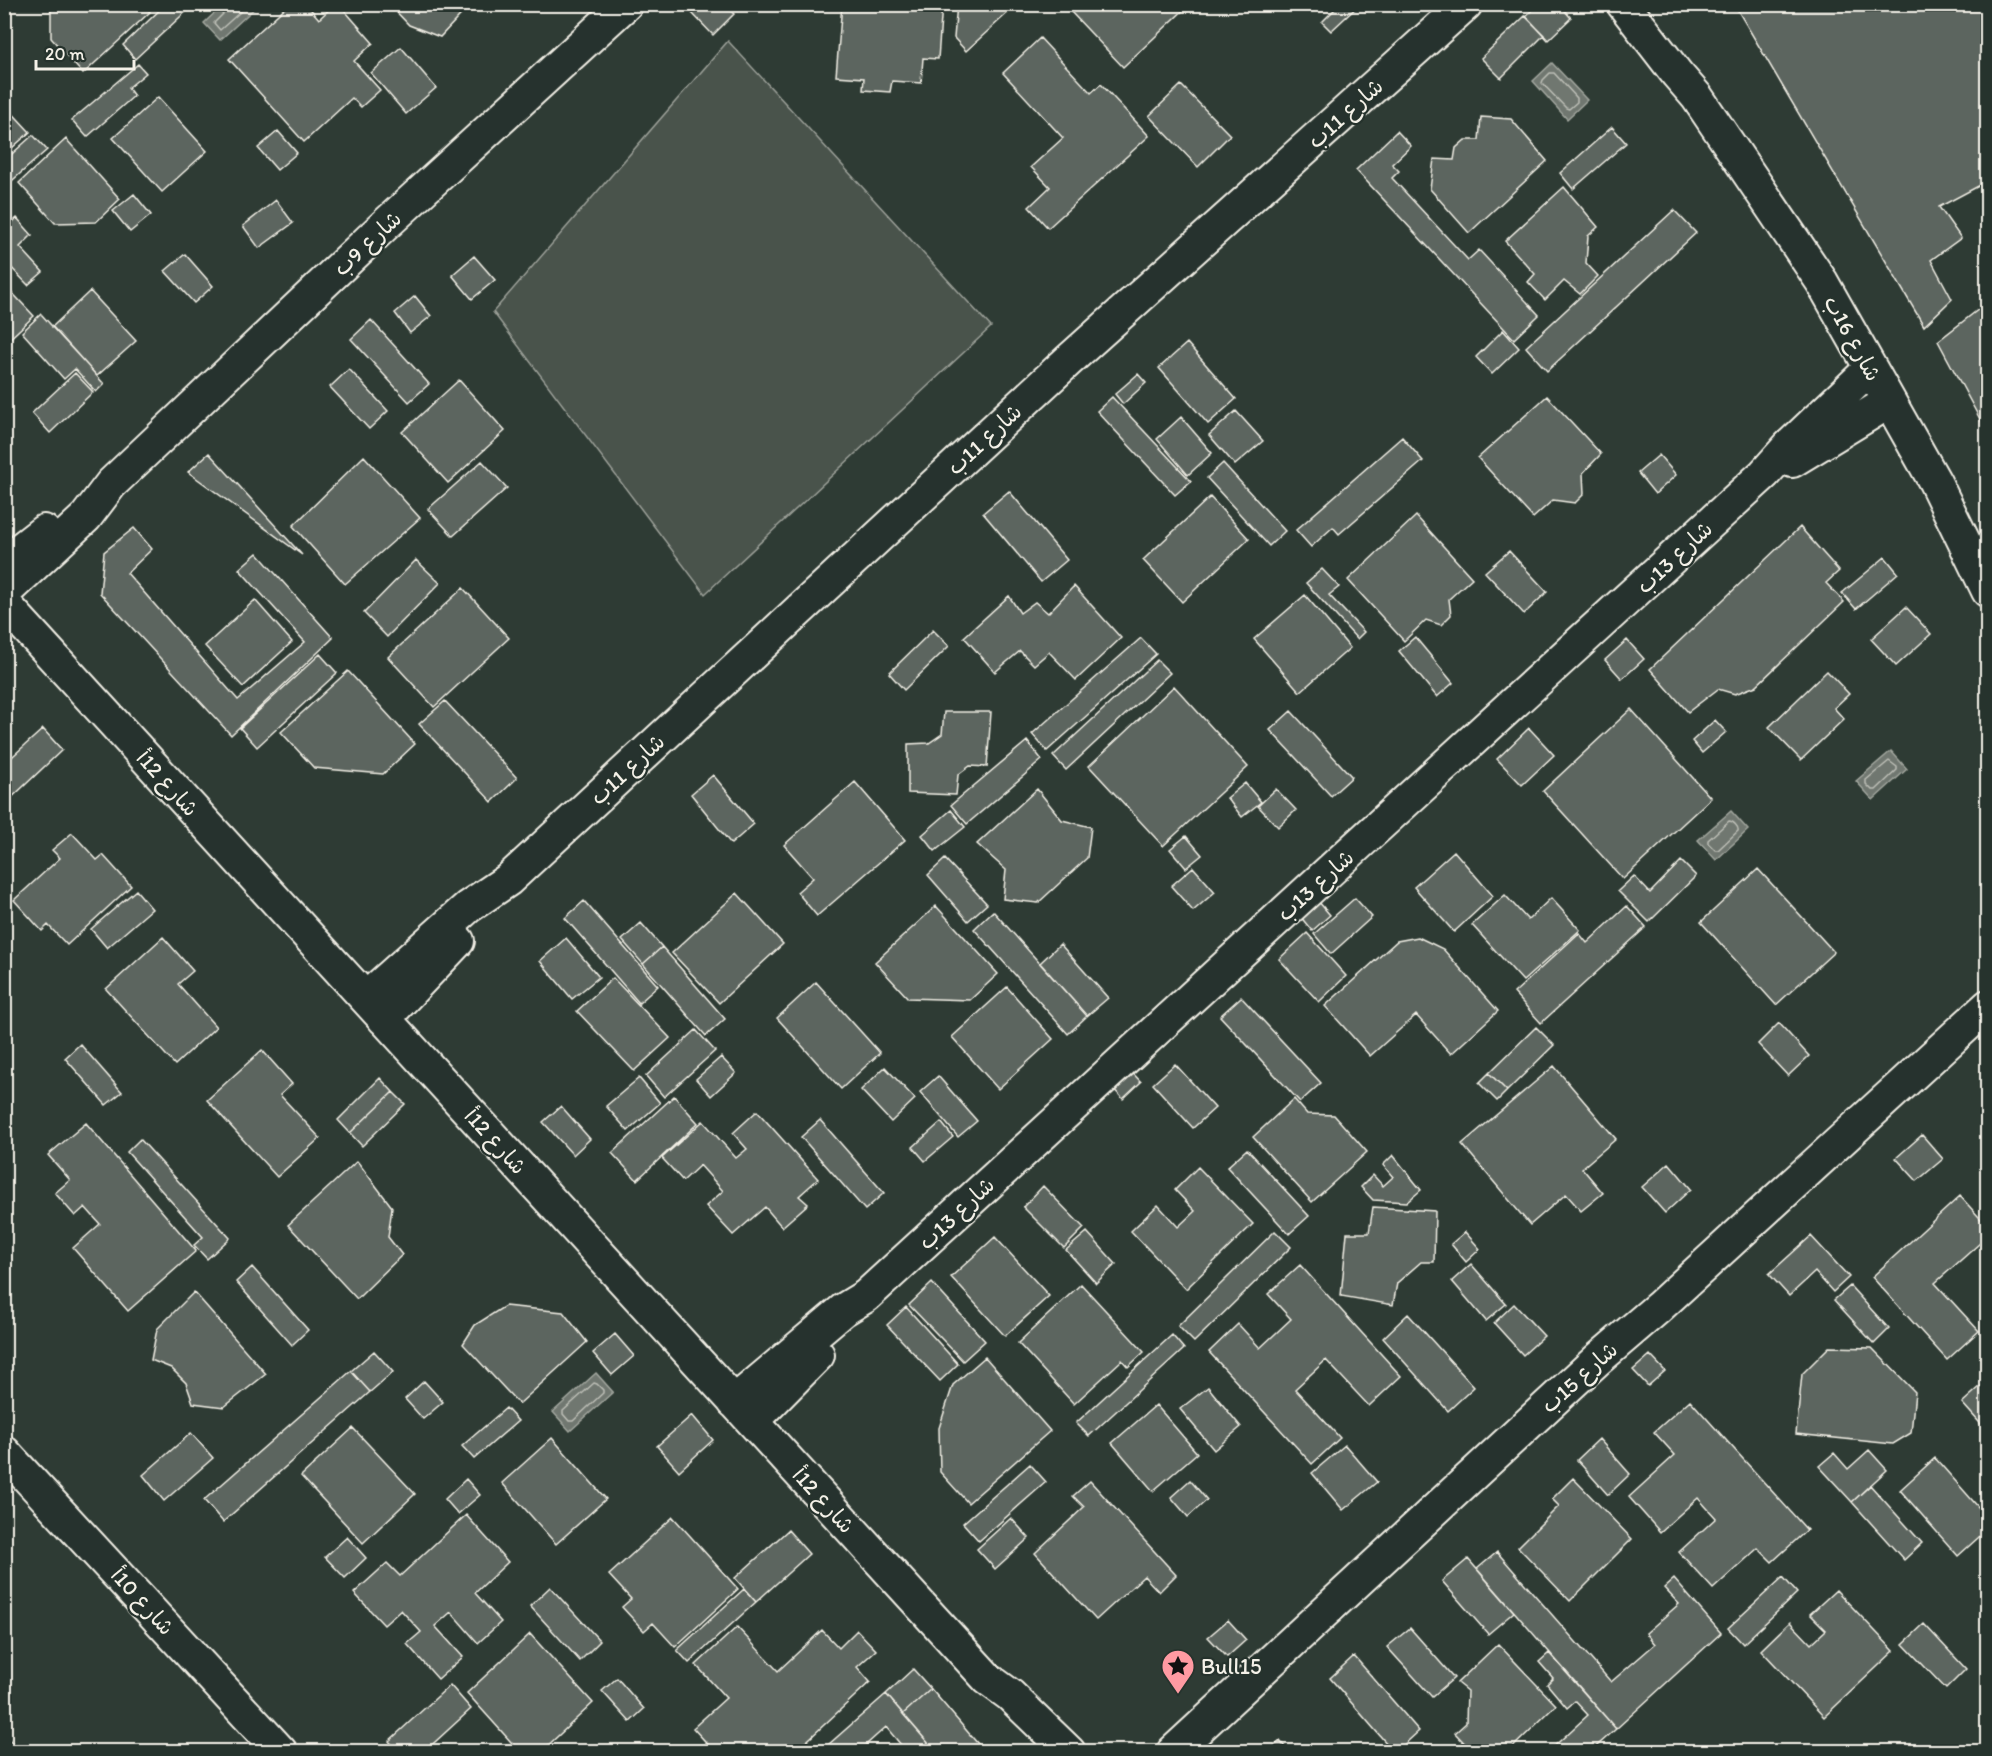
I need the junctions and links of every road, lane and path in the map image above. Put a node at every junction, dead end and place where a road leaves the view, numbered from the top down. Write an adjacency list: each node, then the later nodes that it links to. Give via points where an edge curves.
1 (626, 4): 9 (street, شارع 9ب)
2 (1466, 4): 15 (street, شارع 11ب, via 1052,376 508,880 479,920)
3 (1623, 4): 5 (street, شارع 16ب)
4 (1649, 4): 5 (street, شارع 16ب, via 1680,52)
5 (1697, 97): 6 (street, شارع 16ب, via 1822,282)
6 (1870, 369): 7 (street, شارع 16ب); 8 (street, شارع 13ب)
7 (1889, 402): 8 (street, شارع 13ب); 11 (street, شارع 16ب, via 1935,482)
8 (1764, 474): 16 (street, شارع 13ب, via 866,1296 838,1334)
9 (111, 484): 10 (street, شارع 9ب, via 76,504); 12 (street, شارع 9ب, via 86,517)
10 (4, 562)
11 (1988, 591)
12 (4, 593)
13 (4, 603): 15 (street, شارع 12أ)
14 (1988, 1006): 22 (street, شارع 15ب)
15 (375, 1008): 16 (street, شارع 12أ)
16 (743, 1412): 18 (street, شارع 12أ)
17 (4, 1452): 19 (street, شارع 10أ)
18 (988, 1679): 20 (street, شارع 12أ); 21 (street, شارع 12أ)
19 (281, 1752)
20 (1038, 1752)
21 (1069, 1752)
22 (1173, 1752)

